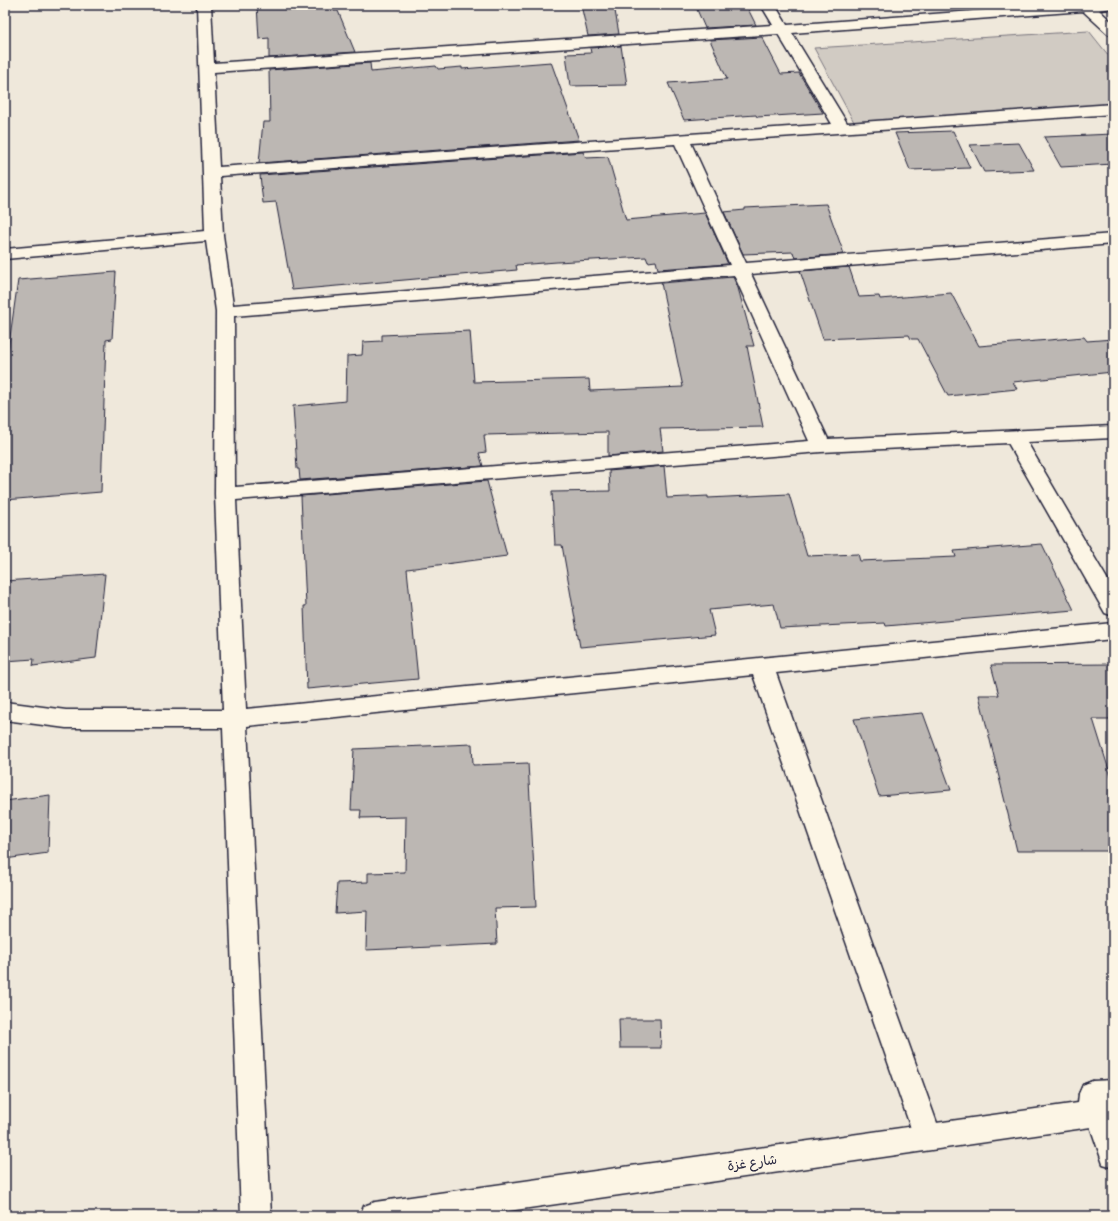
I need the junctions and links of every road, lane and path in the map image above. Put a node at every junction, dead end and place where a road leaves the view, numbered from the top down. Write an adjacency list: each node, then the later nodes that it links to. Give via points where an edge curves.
1 (204, 5): 7 (street)
2 (768, 5): 5 (street)
3 (1110, 5): 4 (street)
4 (1086, 6): 5 (street); 6 (street)
5 (784, 29): 7 (street); 9 (street)
6 (1113, 32)
7 (207, 68): 11 (street)
8 (1113, 109): 9 (street)
9 (842, 128): 10 (street)
10 (681, 139): 11 (street); 15 (street)
11 (211, 172): 12 (street)
12 (214, 235): 14 (street); 16 (street)
13 (1113, 239): 15 (street)
14 (5, 254)
15 (741, 269): 16 (street); 19 (street)
16 (225, 311): 20 (street)
17 (1113, 432): 18 (street)
18 (1015, 438): 19 (street); 21 (street)
19 (821, 446): 20 (street)
20 (225, 494): 25 (street)
21 (1113, 608)
22 (1113, 631): 23 (street)
23 (762, 667): 25 (street); 27 (street)
24 (5, 711): 25 (street, via 66,719)
25 (234, 720): 29 (street)
26 (1103, 1094): 27 (street, شارع غزة, via 1091,1114); 28 (street)
27 (928, 1137): 30 (street, شارع غزة)
28 (1113, 1154)
29 (256, 1216)
30 (375, 1216)

